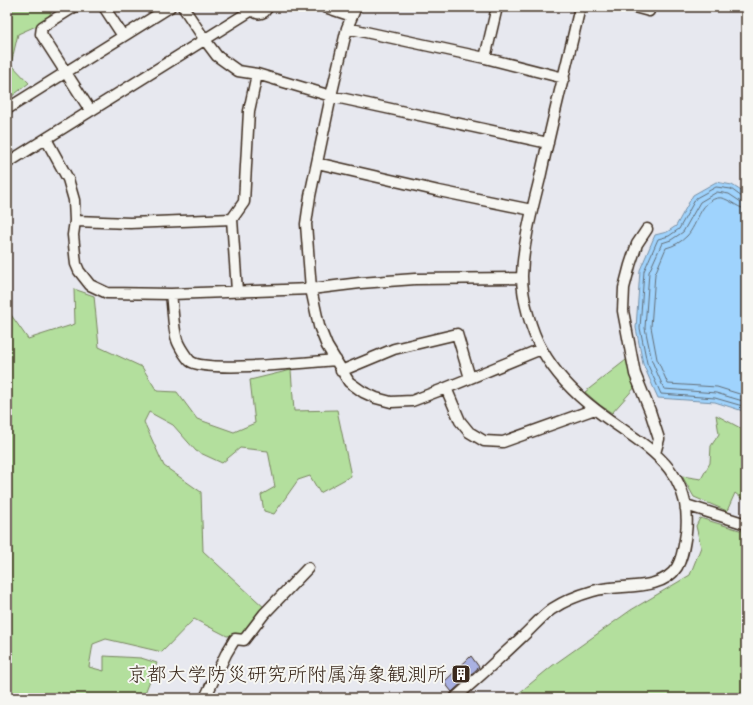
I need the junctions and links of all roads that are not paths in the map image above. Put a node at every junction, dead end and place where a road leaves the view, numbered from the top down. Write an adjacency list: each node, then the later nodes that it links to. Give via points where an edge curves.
1 (74, 7): 17 (street, via 42,27 41,34)
2 (104, 7): 14 (street)
3 (170, 7): 14 (street)
4 (184, 7): 15 (street)
5 (268, 7): 11 (street, via 262,13 256,13)
6 (324, 7): 12 (street)
7 (497, 7): 16 (street)
8 (580, 7): 19 (street)
9 (634, 7): 10 (street, via 649,11)
10 (650, 7)
11 (252, 8): 15 (street)
12 (354, 12): 13 (street)
13 (347, 28): 16 (street); 20 (street)
14 (123, 36): 17 (street)
15 (205, 40): 18 (street, via 217,56 238,71); 22 (street)
16 (485, 58): 19 (street)
17 (65, 72): 21 (street); 22 (street)
18 (257, 74): 20 (street); 28 (street, via 250,111 244,202)
19 (564, 78): 24 (street)
20 (331, 96): 24 (street); 26 (street)
21 (7, 109)
22 (90, 110): 23 (street)
23 (46, 139): 25 (street); 29 (street, via 68,179 74,200)
24 (548, 143): 27 (street)
25 (7, 163)
26 (317, 163): 27 (street); 32 (street, via 306,224)
27 (532, 210): 31 (street)
28 (232, 219): 29 (street, via 130,223); 33 (street)
29 (75, 221): 34 (street, via 73,235 76,264 90,285 107,293)
30 (647, 229): 41 (street, via 637,244 630,265 624,288 623,311 635,374 659,439)
31 (522, 278): 32 (street, via 415,279); 35 (street, via 530,320)
32 (311, 289): 33 (street); 36 (street, via 319,326)
33 (237, 291): 34 (street)
34 (171, 294): 36 (street, via 177,341 190,360 196,364 217,367)
35 (541, 349): 38 (street); 40 (street, via 573,390)
36 (336, 360): 37 (street)
37 (341, 371): 38 (street, via 394,349 457,334); 39 (street, via 349,382 363,392 391,402 412,401)
38 (470, 378): 39 (street)
39 (446, 388): 40 (street, via 460,421 469,432 484,441 503,442)
40 (595, 409): 41 (street)
41 (655, 453): 42 (street, via 673,472)
42 (686, 505): 43 (street); 46 (street, via 684,552 668,577 655,583 595,590 571,598 552,610)
43 (746, 524)
44 (308, 568): 45 (street, via 264,614 244,640 235,639)
45 (205, 698)
46 (455, 698)

